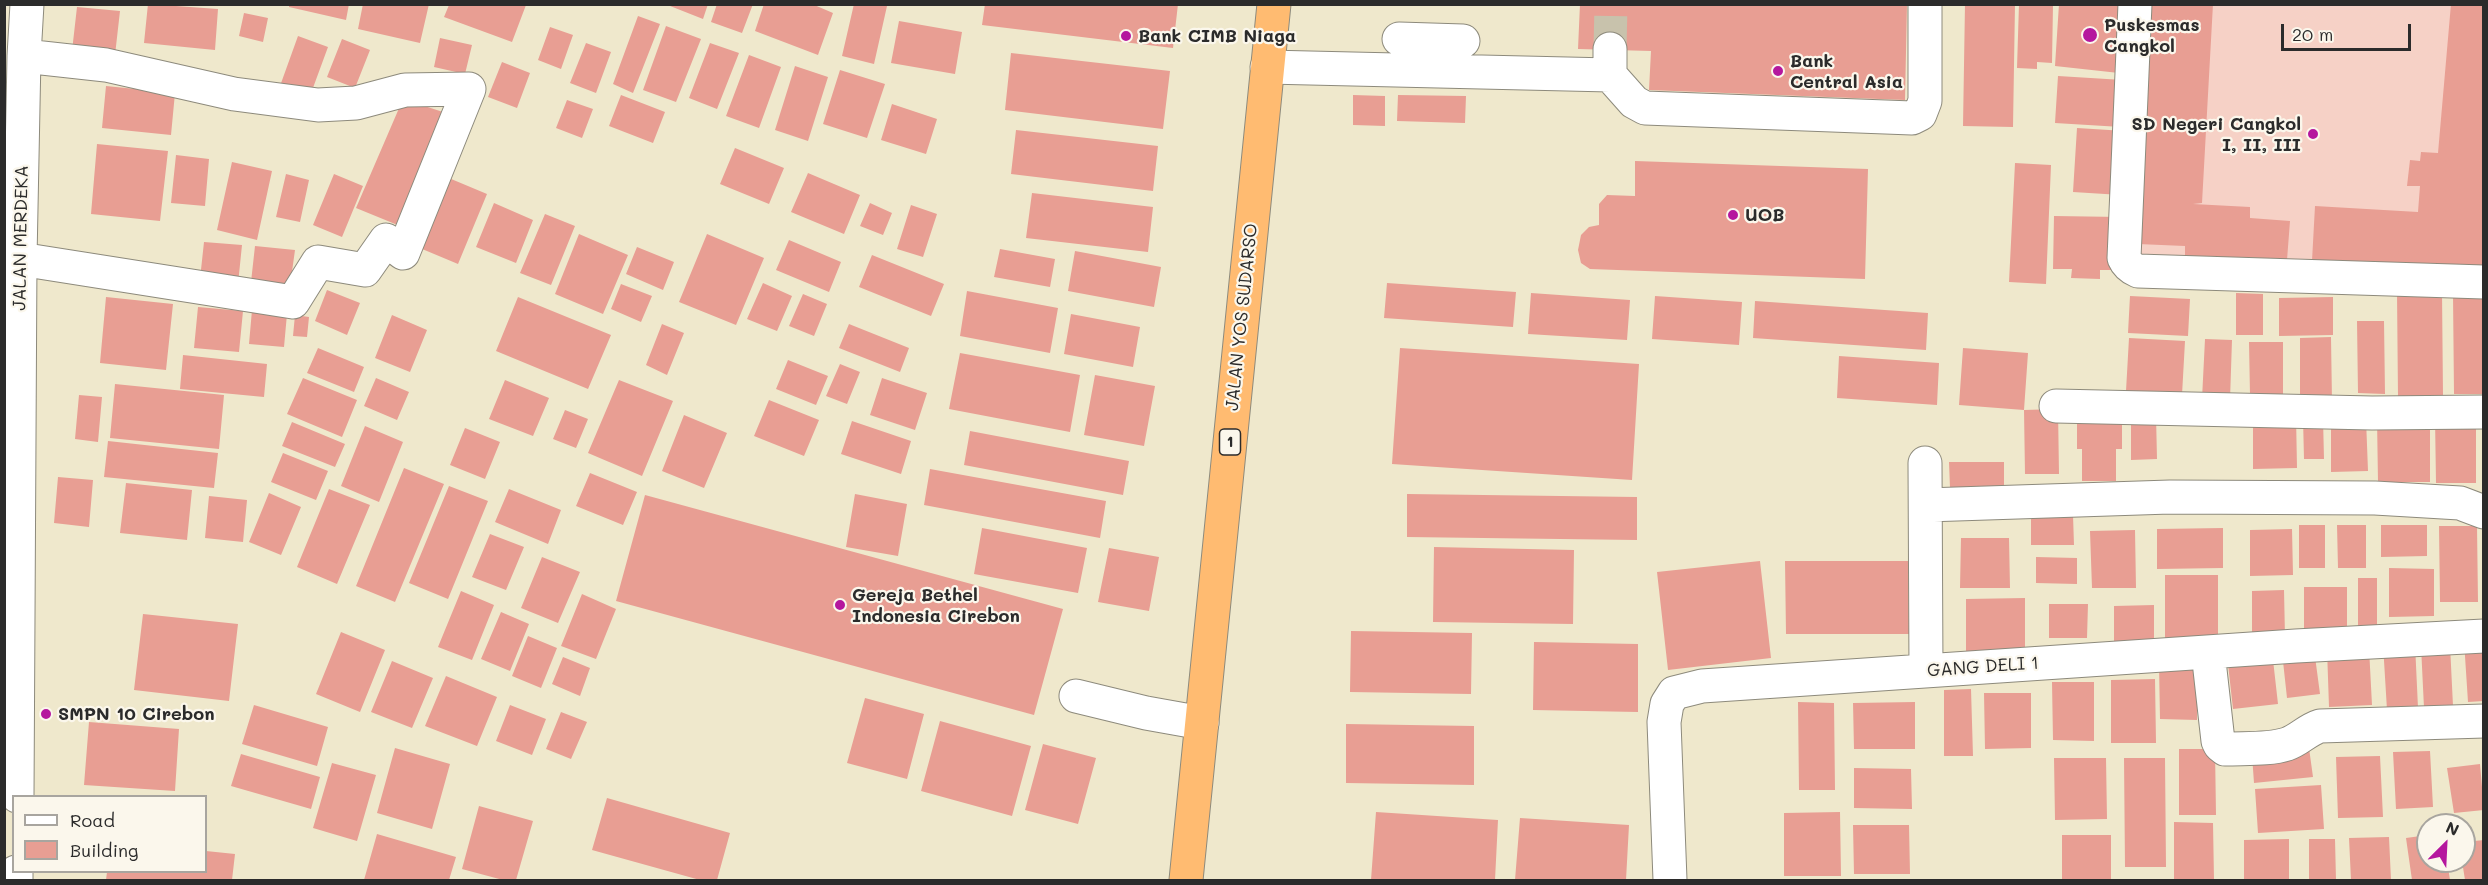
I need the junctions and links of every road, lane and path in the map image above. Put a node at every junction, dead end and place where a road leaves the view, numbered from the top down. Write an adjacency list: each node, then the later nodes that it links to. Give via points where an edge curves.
1 (27, 4): 7 (street, JALAN MERDEKA)
2 (1274, 4): 9 (highway, JALAN YOS SUDARSO / 1)
3 (1925, 4): 8 (street, via 1925,101 1920,114 1912,118 1645,108 1634,102 1610,62)
4 (2135, 4): 12 (street, via 2124,258 2132,268)
5 (1399, 39): 8 (street)
6 (1463, 41): 8 (street)
7 (24, 56): 10 (street, JALAN MERDEKA); 11 (street, via 106,65 234,94 318,105 356,103 405,90 469,89 403,253 386,240 365,270 318,262 293,302)
8 (1431, 56): 9 (street)
9 (1267, 67): 23 (highway, JALAN YOS SUDARSO / 1)
10 (13, 220): 11 (street, JALAN MERDEKA)
11 (20, 258): 24 (street, JALAN MERDEKA)
12 (2484, 282)
13 (2056, 406): 14 (street)
14 (2484, 412)
15 (1925, 463): 16 (street)
16 (1926, 505): 17 (street, via 2170,497 2375,498 2460,503); 20 (street)
17 (2484, 512)
18 (2484, 636): 19 (street, GANG DELI 1)
19 (2208, 652): 20 (street, GANG DELI 1); 22 (street, via 2218,741 2225,749 2281,746 2320,726)
20 (1926, 671): 26 (street, GANG DELI 1, via 1702,686 1674,693 1667,704 1664,722)
21 (1076, 696): 23 (street)
22 (2484, 721)
23 (1202, 723): 25 (highway, JALAN YOS SUDARSO / 1)
24 (17, 795)
25 (1186, 880)
26 (1670, 880)

